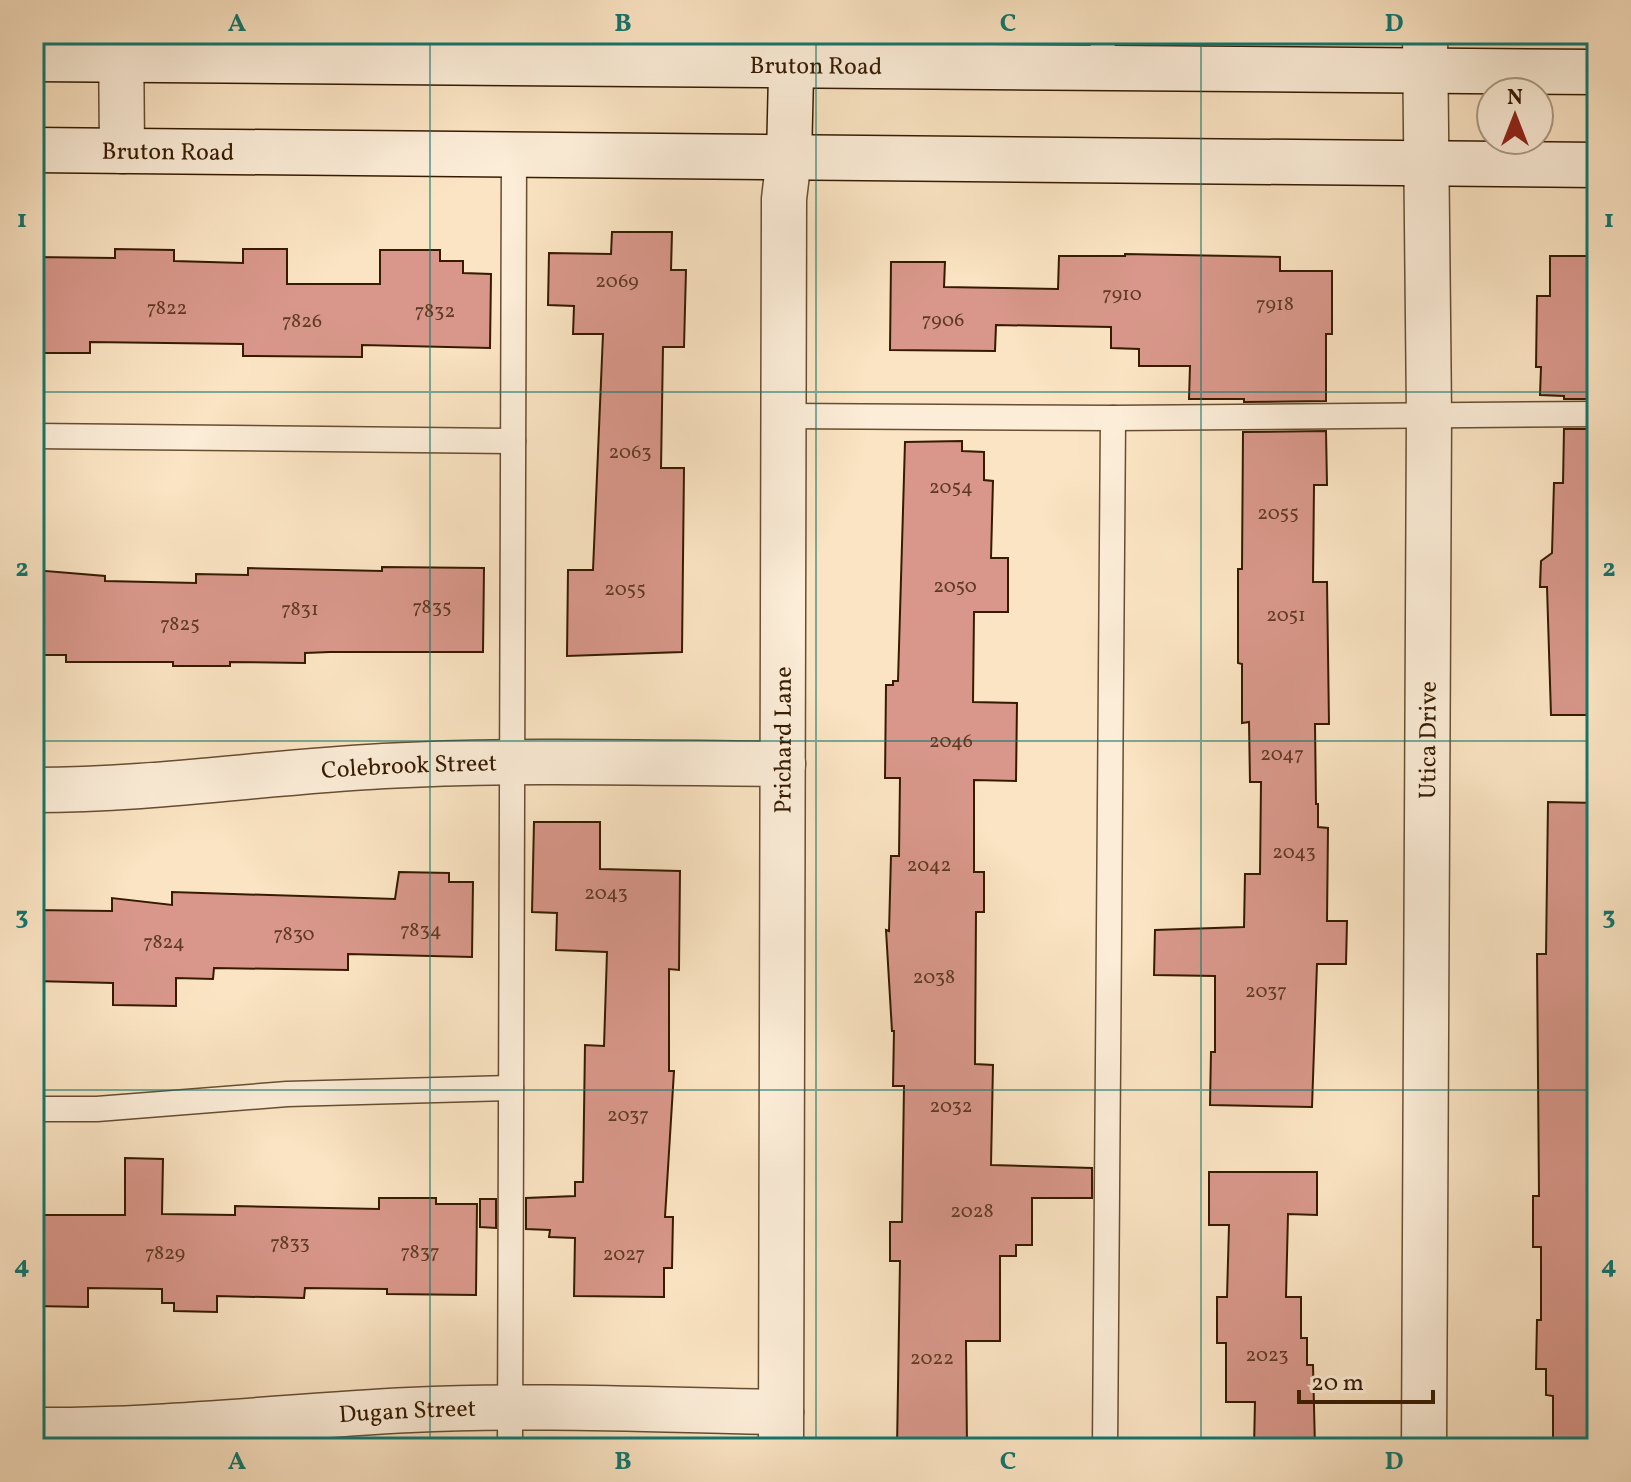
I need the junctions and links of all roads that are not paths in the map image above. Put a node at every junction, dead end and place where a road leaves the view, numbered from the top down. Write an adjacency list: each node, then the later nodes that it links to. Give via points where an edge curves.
1 (121, 47): 2 (street, Bruton Road); 6 (street, Bruton Road); 9 (street)
2 (432, 48): 3 (street, Bruton Road)
3 (792, 50): 4 (street, Bruton Road); 11 (street, Prichard Lane)
4 (1103, 51): 5 (street, Bruton Road)
5 (1425, 53): 7 (street, Bruton Road); 12 (street, Utica Drive)
6 (34, 59)
7 (1597, 72)
8 (34, 150): 9 (street, Bruton Road)
9 (122, 151): 10 (street, Bruton Road)
10 (514, 154): 11 (street, Bruton Road); 19 (lane)
11 (789, 157): 12 (street, Bruton Road); 16 (street, Prichard Lane, via 784,199)
12 (1427, 163): 13 (street, Bruton Road); 14 (street, Utica Drive)
13 (1597, 165)
14 (1429, 414): 15 (lane); 17 (lane); 29 (street, Utica Drive)
15 (1597, 414)
16 (785, 416): 17 (lane); 21 (street, Prichard Lane)
17 (1113, 418): 28 (lane)
18 (34, 436): 19 (lane)
19 (513, 441): 20 (lane)
20 (512, 763): 21 (street, Colebrook Street); 22 (street, Colebrook Street, via 383,766 161,786); 23 (lane)
21 (783, 764): 27 (street, Prichard Lane)
22 (34, 790)
23 (511, 1088): 24 (lane); 25 (lane)
24 (34, 1109)
25 (511, 1428): 26 (street, Dugan Street, via 410,1410); 27 (street, Dugan Street)
26 (34, 1430)
27 (781, 1430)
28 (1105, 1448)
29 (1424, 1448)

